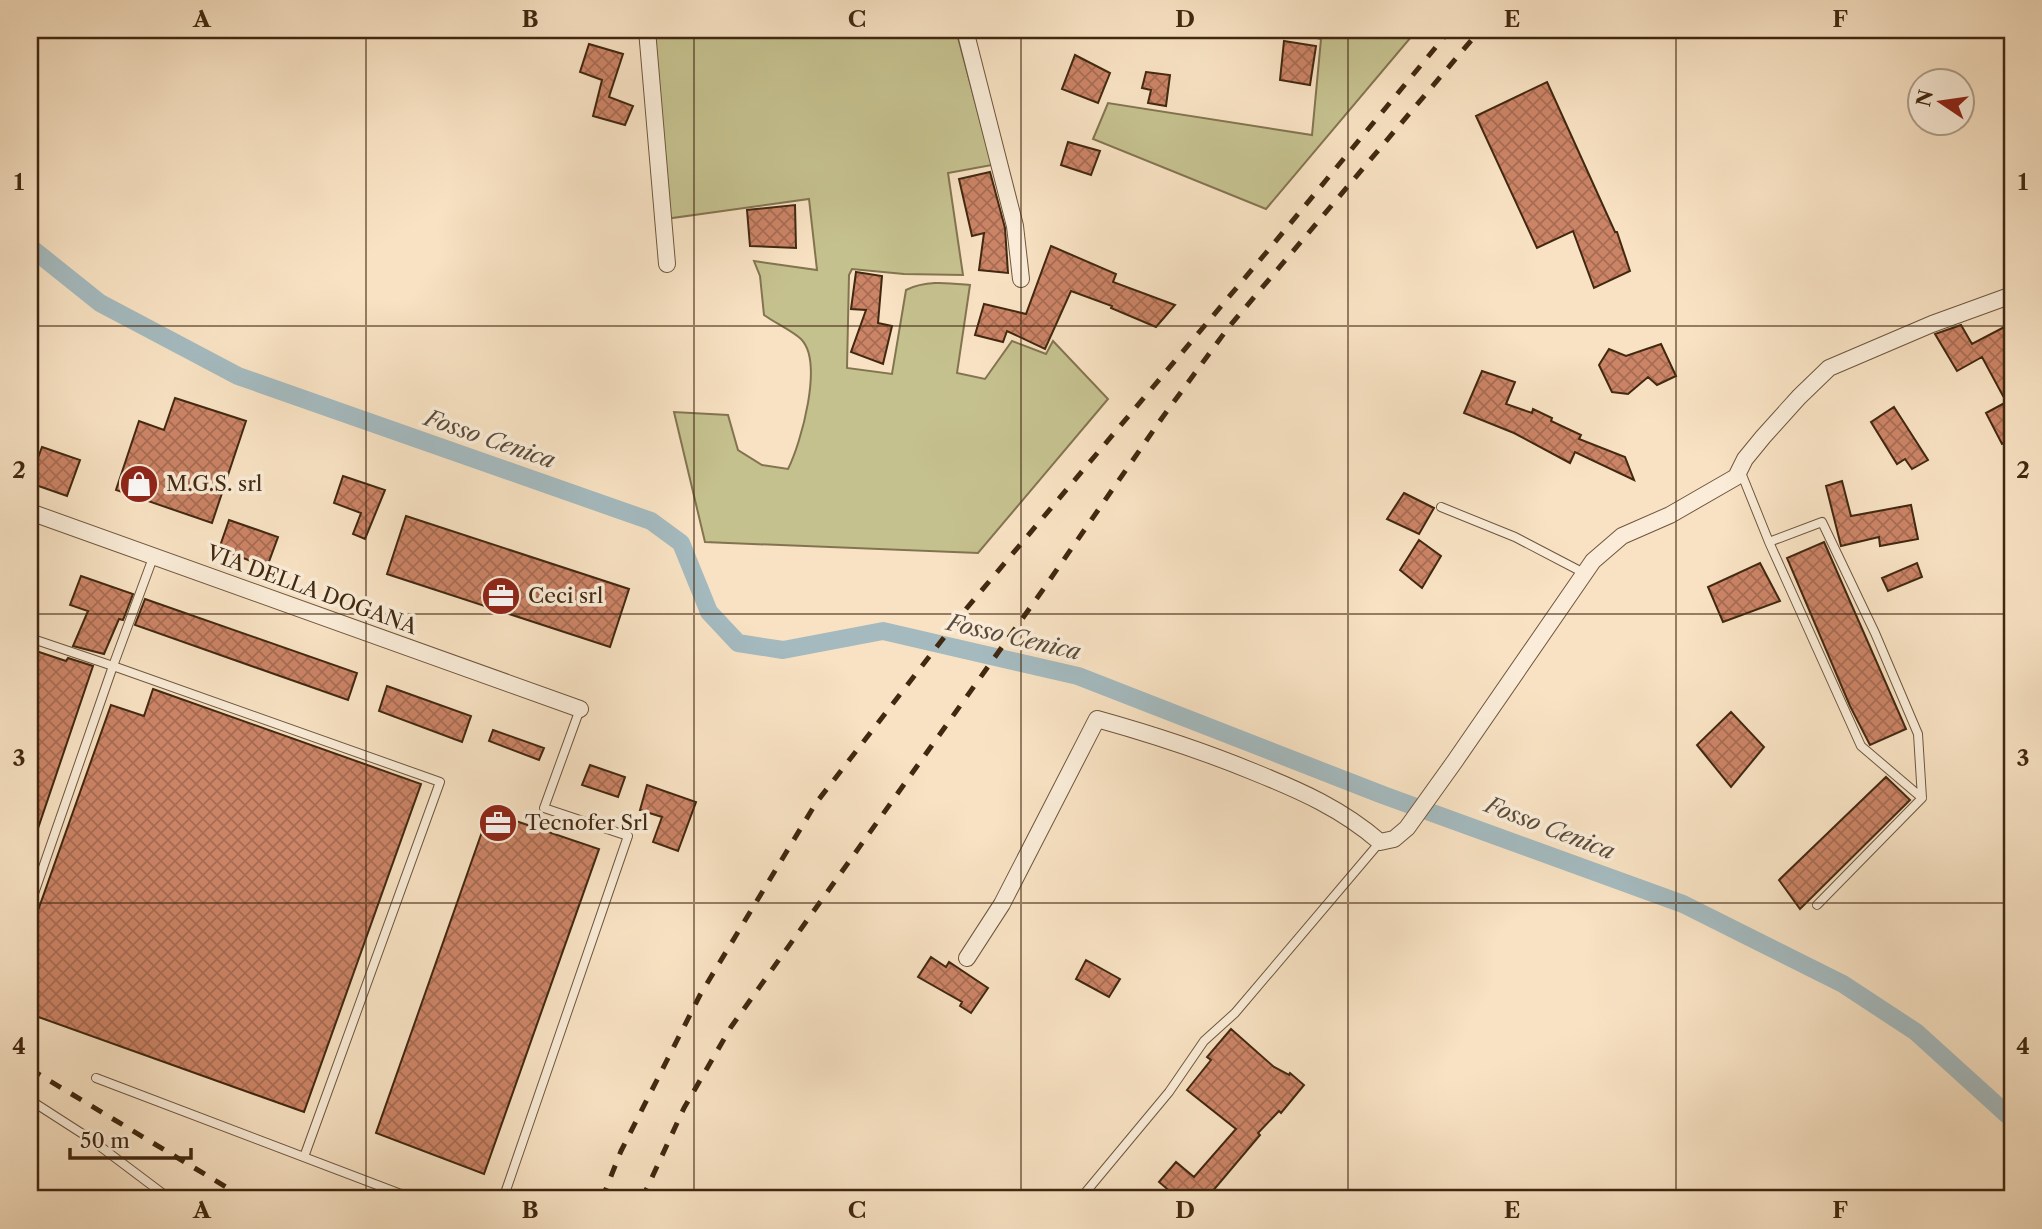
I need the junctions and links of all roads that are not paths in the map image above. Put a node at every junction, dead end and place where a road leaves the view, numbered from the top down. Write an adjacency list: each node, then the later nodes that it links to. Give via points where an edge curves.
1 (647, 30): 3 (street)
2 (965, 30): 4 (street, via 1015,226)
3 (667, 264)
4 (1021, 279)
5 (2012, 295): 6 (street, via 1829,368 1763,437)
6 (1740, 470): 9 (lane); 11 (street, via 1736,477 1681,509 1622,536)
7 (1441, 507): 11 (lane, via 1515,537)
8 (30, 512): 10 (street, VIA DELLA DOGANA)
9 (1769, 542): 15 (lane, via 1861,746); 15 (lane, via 1822,522 1917,734)
10 (154, 555): 13 (lane); 14 (street, VIA DELLA DOGANA)
11 (1584, 573): 16 (street, via 1407,828 1394,839)
12 (30, 638): 13 (lane)
13 (113, 666): 17 (lane); 22 (lane, via 440,782)
14 (580, 709): 25 (lane, via 544,808 628,836)
15 (1922, 798): 18 (lane)
16 (1380, 842): 19 (street, via 1353,819 1301,791 1211,755 1097,719 1002,904); 26 (lane, via 1235,1013 1204,1041 1169,1092)
17 (30, 905)
18 (1817, 905)
19 (967, 958)
20 (96, 1078): 22 (lane)
21 (30, 1100): 23 (lane)
22 (304, 1157): 24 (lane)
23 (170, 1199)
24 (414, 1199)
25 (503, 1199)
26 (1080, 1199)

